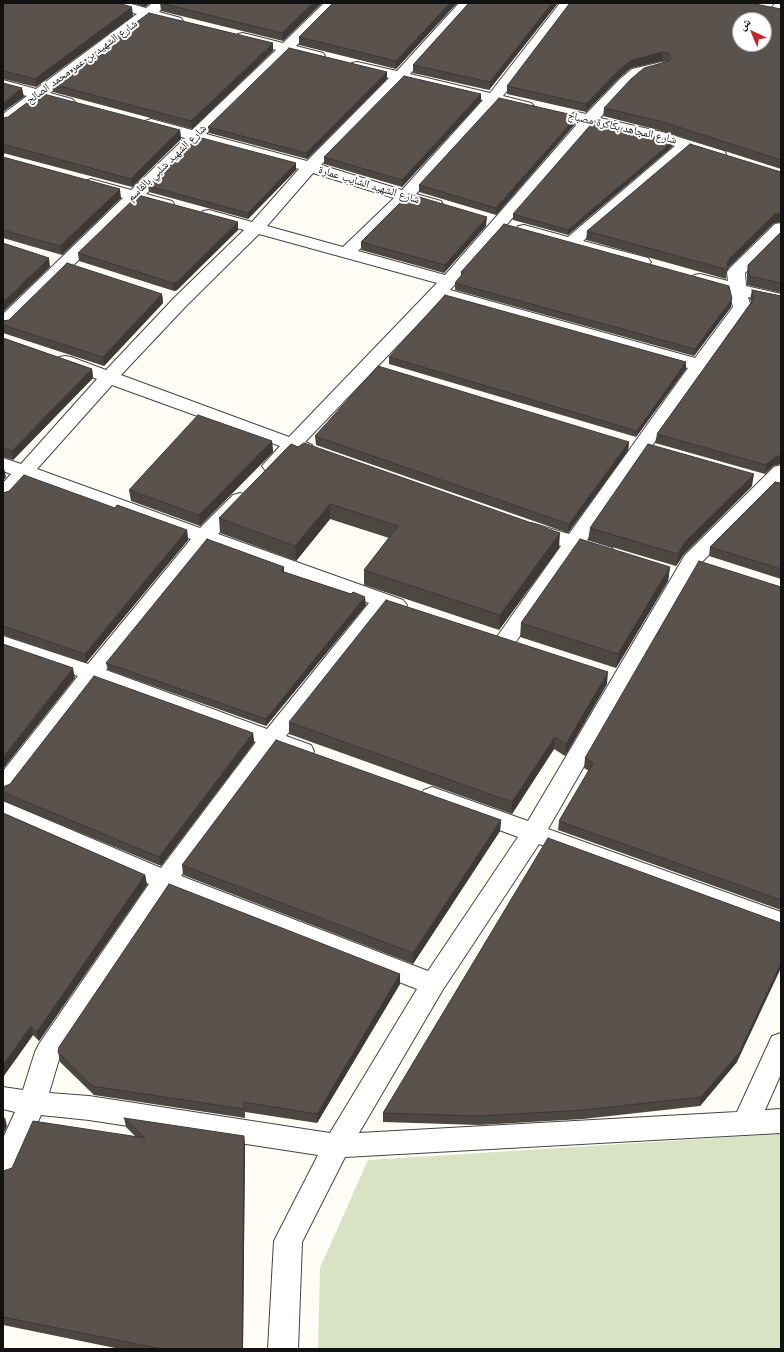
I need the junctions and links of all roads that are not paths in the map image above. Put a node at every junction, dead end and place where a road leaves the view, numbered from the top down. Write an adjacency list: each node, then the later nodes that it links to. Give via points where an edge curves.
1 (112, 3): 9 (street)
2 (161, 3): 9 (street, شارع الشهيد بن عمر محمد الصالح)
3 (332, 3): 12 (street, شارع الشهيد شلبي بالقاسم)
4 (467, 3): 14 (street)
5 (567, 3): 17 (street)
6 (749, 5): 7 (street)
7 (765, 5): 8 (street)
8 (781, 11)
9 (147, 14): 10 (street); 16 (street, شارع الشهيد بن عمر محمد الصالح)
10 (191, 24)
11 (228, 34): 12 (street)
12 (287, 48): 14 (street); 24 (street, شارع الشهيد شلبي بالقاسم)
13 (662, 66): 22 (street, via 637,72)
14 (400, 76): 17 (street); 27 (street)
15 (3, 84): 16 (street)
16 (37, 94): 18 (street); 23 (street, شارع الشهيد بن عمر محمد الصالح)
17 (493, 99): 19 (street); 30 (street)
18 (83, 106)
19 (537, 108)
20 (567, 115): 22 (street, شارع المجاهد بكاكرة مصباح)
21 (136, 120): 24 (street, شارع الشهيد الشايب عمارة)
22 (589, 120): 25 (street, شارع المجاهد بكاكرة مصباح); 32 (street)
23 (3, 121)
24 (196, 136): 27 (street, شارع الشهيد الشايب عمارة); 29 (street, شارع الشهيد شلبي بالقاسم)
25 (687, 144): 26 (street, شارع المجاهد بكاكرة مصباح); 35 (street)
26 (730, 158)
27 (310, 167): 30 (street, شارع الشهيد الشايب عمارة); 33 (street)
28 (80, 181): 29 (street)
29 (134, 196): 33 (street); 42 (street, شارع الشهيد شلبي بالقاسم)
30 (405, 196): 31 (street, شارع الشهيد الشايب عمارة); 36 (street)
31 (449, 208)
32 (492, 221): 35 (street); 39 (street)
33 (256, 228): 36 (street); 45 (street, via 174,299)
34 (781, 228): 40 (street, via 736,272)
35 (572, 242): 37 (street)
36 (347, 252): 39 (street)
37 (654, 266)
38 (684, 274): 40 (street)
39 (444, 286): 44 (street); 46 (street, via 376,367)
40 (737, 289): 41 (street); 44 (street, via 742,307)
41 (781, 299)
42 (3, 324)
43 (46, 354): 45 (street)
44 (699, 365): 54 (street)
45 (110, 376): 46 (street); 49 (street)
46 (293, 445): 47 (street); 53 (street)
47 (323, 456)
48 (3, 464): 49 (street)
49 (25, 472): 51 (street); 53 (street)
50 (771, 480): 68 (street, via 689,569 612,676)
51 (3, 494)
52 (514, 523): 54 (street)
53 (203, 537): 56 (street); 62 (street)
54 (573, 544): 55 (street); 59 (street)
55 (624, 559)
56 (382, 600): 57 (street); 63 (street)
57 (411, 610)
58 (484, 634): 59 (street)
59 (505, 640): 61 (street)
60 (3, 643): 62 (street)
61 (527, 648)
62 (92, 673): 63 (street); 65 (street)
63 (271, 739): 64 (street); 69 (street)
64 (323, 758)
65 (3, 787)
66 (414, 789): 68 (street)
67 (3, 810): 69 (street)
68 (534, 832): 70 (street); 71 (street)
69 (165, 880): 71 (street); 74 (street, via 48,1052)
70 (781, 922)
71 (433, 984): 77 (street)
72 (781, 1044): 76 (street)
73 (3, 1098): 74 (street)
74 (33, 1103): 77 (street, via 89,1108); 78 (street)
75 (781, 1121): 76 (street)
76 (744, 1124): 77 (street)
77 (338, 1146): 79 (street, via 288,1241)
78 (3, 1167)
79 (283, 1349)

